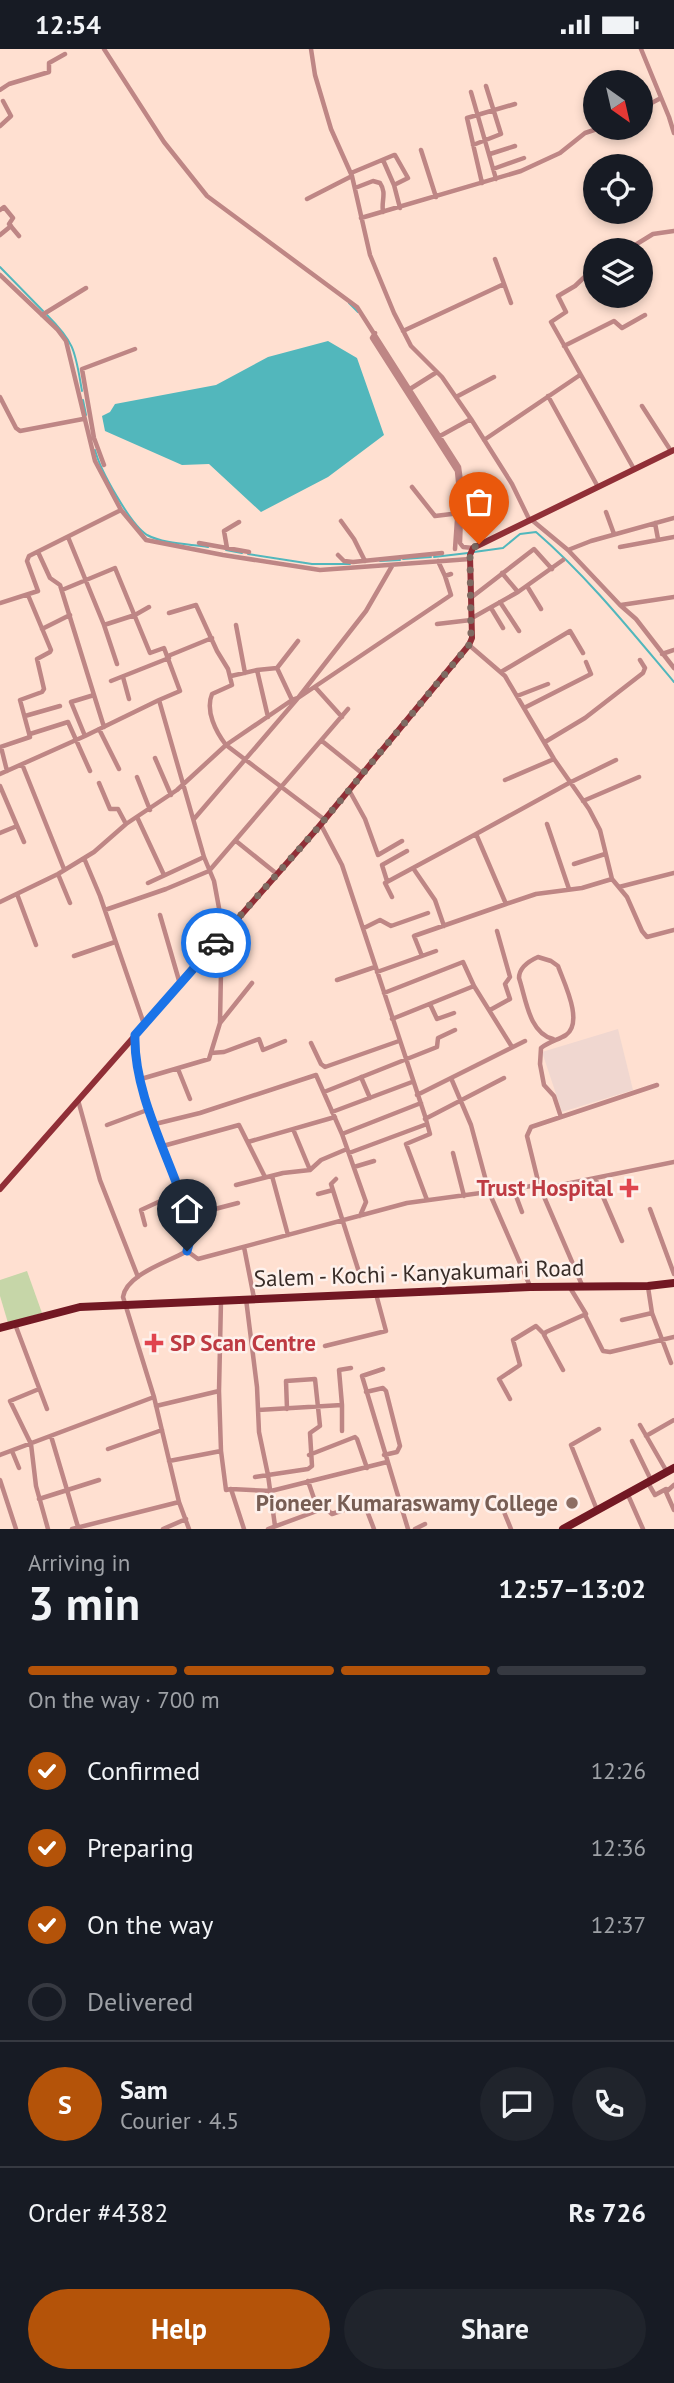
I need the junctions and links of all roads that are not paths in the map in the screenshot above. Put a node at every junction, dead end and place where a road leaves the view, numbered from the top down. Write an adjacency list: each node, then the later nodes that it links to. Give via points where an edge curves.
1 (104, 49): 55 (street, via 164,142 207,197 357,307)
2 (311, 49): 25 (street, via 331,129)
3 (641, 49): 8 (street)
4 (65, 54): 6 (street, via 48,63 49,72)
5 (486, 86): 12 (street)
6 (0, 90)
7 (471, 92): 13 (street)
8 (661, 97): 10 (street); 15 (street)
9 (3, 101): 14 (street, via 11,116)
10 (653, 102)
11 (514, 104): 12 (street)
12 (494, 110): 13 (street); 17 (street, via 501,134)
13 (478, 114): 17 (street); 18 (street, via 467,120)
14 (0, 125)
15 (674, 134)
16 (583, 135): 26 (street, via 560,153)
17 (486, 141): 18 (street); 21 (street)
18 (473, 145): 27 (street)
19 (514, 146): 21 (street)
20 (421, 150): 30 (street)
21 (490, 155): 24 (street)
22 (524, 158): 24 (street)
23 (383, 160): 25 (street); 28 (street); 28 (street, via 397,155 407,176)
24 (493, 169): 26 (street)
25 (351, 175): 29 (street); 31 (street)
26 (496, 179): 27 (street)
27 (482, 183): 30 (street)
28 (394, 185): 32 (street)
29 (355, 188): 34 (street, via 380,183); 35 (street)
30 (436, 197): 32 (street)
31 (307, 199)
32 (400, 208): 34 (street)
33 (0, 210): 36 (street, via 5,207 13,218)
34 (383, 212): 35 (street)
35 (361, 218): 49 (street, via 370,255)
36 (11, 226): 38 (street); 39 (street)
37 (674, 231): 40 (street)
38 (0, 235)
39 (19, 236)
40 (646, 238)
41 (495, 260): 44 (street)
42 (0, 275): 47 (street)
43 (583, 276): 50 (street, via 558,296 566,312 551,322)
44 (504, 284): 46 (street); 49 (street)
45 (86, 288): 47 (street)
46 (511, 303)
47 (42, 315): 59 (street, via 66,341)
48 (645, 315): 50 (street, via 622,328 614,321)
49 (404, 331): 52 (street)
50 (564, 346): 53 (street)
51 (135, 349): 56 (street, via 82,369)
52 (437, 373): 55 (street); 60 (street)
53 (580, 375): 57 (street); 69 (street)
54 (494, 377): 60 (street)
55 (409, 389): 65 (street); 74 (street, via 457,471)
56 (86, 395): 59 (street); 62 (street)
57 (548, 396): 66 (street); 71 (street)
58 (0, 397): 63 (street, via 20,431)
59 (79, 397): 63 (street)
60 (456, 397): 64 (street)
61 (642, 406): 67 (street)
62 (90, 418): 63 (street); 68 (street)
63 (83, 419): 72 (street, via 95,461)
64 (471, 419): 65 (street); 66 (street)
65 (440, 436): 74 (street, via 461,473)
66 (484, 440): 77 (street)
67 (673, 451): 69 (main road)
68 (104, 465)
69 (634, 470): 71 (main road)
70 (412, 488): 74 (street, via 435,516)
71 (599, 488): 77 (main road)
72 (121, 510): 81 (street); 94 (street, via 146,540)
73 (606, 512): 80 (street)
74 (460, 513): 87 (street); 92 (street, via 460,543)
75 (674, 518): 79 (street)
76 (341, 521): 98 (street)
77 (531, 521): 88 (street); 92 (main road)
78 (239, 522): 86 (street, via 223,532)
79 (654, 523): 80 (street); 83 (street)
80 (614, 534): 88 (street)
81 (68, 537): 89 (street); 104 (street)
82 (674, 537): 83 (street)
83 (658, 539): 85 (street)
84 (199, 543): 86 (street)
85 (620, 547)
86 (226, 548): 90 (street); 94 (street)
87 (455, 549)
88 (568, 550): 113 (street)
89 (38, 552): 106 (street, via 50,578); 108 (street, via 27,558 38,588)
90 (249, 552)
91 (442, 553): 93 (street)
92 (471, 553): 99 (street); 110 (main road)
93 (432, 554): 96 (street); 99 (street)
94 (223, 555): 101 (street, via 320,571)
95 (338, 555): 98 (street, via 344,561)
96 (401, 557): 98 (street); 100 (street)
97 (563, 560): 102 (street)
98 (365, 561)
99 (435, 561): 100 (street); 146 (street, via 448,575 451,595)
100 (401, 564): 101 (street)
101 (392, 565): 151 (street, via 366,611)
102 (552, 569): 103 (street, via 534,549); 105 (street)
103 (502, 573): 107 (street); 110 (street)
104 (86, 579): 106 (street); 119 (street, via 115,568); 122 (street)
105 (527, 586): 107 (street); 116 (street)
106 (62, 590): 118 (street)
107 (518, 592): 111 (street)
108 (28, 595): 112 (street); 125 (street)
109 (674, 597): 113 (street)
110 (471, 598): 120 (main road)
111 (500, 602): 115 (street); 126 (street)
112 (0, 603)
113 (620, 605): 132 (street)
114 (149, 607): 119 (street)
115 (491, 608): 120 (street); 124 (street)
116 (541, 610)
117 (169, 613): 127 (street, via 196,605)
118 (69, 615): 125 (street); 147 (street)
119 (135, 615): 122 (street); 133 (street, via 150,653 164,648)
120 (471, 619): 121 (street); 129 (main road)
121 (436, 624)
122 (104, 625): 136 (street)
123 (236, 625): 141 (street)
124 (503, 628)
125 (42, 629): 155 (street, via 51,650 37,659 44,689 21,699)
126 (519, 631)
127 (212, 638): 133 (street); 142 (street)
128 (299, 641): 137 (street)
129 (469, 645): 140 (street); 175 (main road)
130 (674, 650): 132 (street)
131 (583, 653): 140 (street, via 570,631)
132 (662, 653): 138 (street)
133 (168, 657): 143 (street); 150 (street, via 180,691)
134 (640, 660): 163 (street, via 643,673)
135 (586, 662): 153 (street, via 592,674)
136 (117, 664)
137 (277, 668): 139 (street); 151 (street)
138 (674, 668)
139 (257, 670): 141 (street); 156 (street)
140 (501, 672): 148 (street)
141 (245, 673): 142 (street)
142 (231, 676): 164 (street, via 232,685 212,694 210,700 212,719)
143 (123, 677): 144 (street); 149 (street)
144 (111, 681)
145 (548, 684): 148 (street)
146 (315, 687): 151 (street); 157 (street)
147 (94, 695): 158 (street); 160 (street, via 71,702)
148 (517, 696): 153 (street)
149 (129, 699)
150 (159, 700): 158 (street); 180 (street)
151 (295, 700): 156 (street); 168 (street)
152 (60, 706): 155 (street)
153 (524, 708): 163 (street)
154 (348, 709): 157 (street)
155 (25, 716): 159 (street)
156 (268, 717): 164 (street)
157 (342, 717): 162 (street)
158 (102, 728): 160 (street); 171 (street)
159 (30, 734): 161 (street, via 68,722); 165 (street)
160 (85, 736): 161 (street)
161 (76, 740): 170 (street); 173 (street)
162 (322, 741): 175 (street); 183 (street)
163 (545, 742): 167 (street)
164 (226, 745): 168 (street); 180 (street)
165 (1, 747): 172 (street)
166 (155, 758): 185 (street)
167 (554, 759): 178 (street); 181 (street)
168 (245, 761): 183 (street); 189 (street)
169 (616, 761): 181 (street)
170 (22, 764): 172 (street); 207 (street)
171 (119, 769)
172 (7, 771): 174 (street)
173 (90, 771)
174 (0, 773)
175 (363, 774): 184 (main road)
176 (137, 776): 187 (street)
177 (639, 777): 186 (street)
178 (505, 781)
179 (99, 783): 191 (street, via 110,809 118,810)
180 (184, 783): 185 (street); 189 (street)
181 (569, 783): 186 (street); 195 (street)
182 (0, 786): 193 (street)
183 (282, 788): 190 (street); 196 (street)
184 (349, 790): 190 (main road); 201 (street)
185 (171, 795): 187 (street)
186 (583, 801): 200 (street, via 600,830)
187 (150, 810): 188 (street)
188 (137, 817): 191 (street); 212 (street)
189 (193, 820): 202 (street)
190 (323, 822): 211 (main road); 227 (street)
191 (126, 824): 203 (street)
192 (547, 824): 217 (street)
193 (17, 825): 194 (street); 198 (street)
194 (0, 833)
195 (476, 834): 206 (street); 222 (street)
196 (236, 841): 208 (street); 211 (street)
197 (402, 841): 201 (street)
198 (24, 842)
199 (407, 851): 205 (street)
200 (605, 854): 204 (street); 213 (street)
201 (378, 855): 205 (street)
202 (204, 857): 208 (street); 212 (street)
203 (84, 858): 207 (street); 223 (street)
204 (574, 864)
205 (382, 865): 214 (street)
206 (413, 868): 214 (street); 226 (street, via 435,899)
207 (64, 869): 210 (street)
208 (209, 871): 223 (street); 230 (street)
209 (674, 873): 216 (street)
210 (58, 874): 218 (street); 221 (street)
211 (277, 874): 230 (main road)
212 (164, 875): 215 (street)
213 (612, 879): 216 (street); 217 (street)
214 (387, 881): 219 (street, via 384,884)
215 (148, 883)
216 (619, 887): 228 (street, via 644,935)
217 (569, 889): 222 (street)
218 (17, 894): 220 (street); 232 (street)
219 (392, 897)
220 (0, 902)
221 (70, 903)
222 (506, 904): 226 (street)
223 (105, 909): 231 (street)
224 (428, 913): 227 (street, via 391,926 380,920)
225 (160, 915): 240 (street)
226 (444, 926): 236 (street, via 414,936)
227 (364, 927): 237 (street)
228 (674, 930)
229 (497, 931): 244 (street, via 510,977 505,984 510,999)
230 (224, 935): 234 (main road)
231 (115, 942): 235 (street); 248 (street)
232 (36, 945)
233 (436, 951): 236 (street)
234 (208, 952): 240 (main road); 247 (street, via 221,971)
235 (74, 956)
236 (422, 956): 237 (street)
237 (376, 970): 238 (street); 242 (street)
238 (337, 980)
239 (252, 983): 247 (street)
240 (180, 984): 248 (main road)
241 (474, 986): 242 (street, via 461,962); 243 (street); 244 (street)
242 (383, 993): 246 (street)
243 (430, 1004): 245 (street, via 437,1019); 246 (street)
244 (490, 1010): 256 (street)
245 (454, 1013)
246 (392, 1019): 253 (street)
247 (220, 1023): 257 (street)
248 (144, 1024): 250 (main road)
249 (455, 1030): 258 (street, via 438,1038 437,1047)
250 (135, 1035): 265 (street); 272 (main road)
251 (553, 1039): 251 (street, via 565,1035 575,1017 558,966 538,957 526,963 519,978 537,1031); 277 (street, via 541,1048 540,1063 544,1085 554,1096)
252 (285, 1041): 257 (street, via 263,1050 259,1039)
253 (399, 1041): 258 (street); 259 (street)
254 (525, 1041): 256 (street)
255 (311, 1043): 259 (street)
256 (512, 1047): 263 (street)
257 (211, 1053): 260 (street, via 207,1060)
258 (405, 1060): 262 (street); 266 (street)
259 (323, 1067): 261 (street)
260 (178, 1069): 265 (street); 271 (street)
261 (316, 1075): 268 (street); 279 (street)
262 (362, 1077): 268 (street); 270 (street)
263 (451, 1078): 269 (street); 273 (street)
264 (504, 1078): 273 (street)
265 (141, 1079): 275 (street)
266 (412, 1081): 269 (street); 270 (street)
267 (657, 1086): 277 (street)
268 (324, 1092): 276 (street)
269 (417, 1095): 274 (street)
270 (370, 1098): 276 (street)
271 (190, 1099)
272 (78, 1100): 297 (main road); 318 (street, via 100,1180)
273 (461, 1101): 278 (street); 301 (street)
274 (421, 1103): 278 (street); 282 (street)
275 (150, 1109): 279 (street); 280 (street)
276 (333, 1115): 281 (street); 282 (street)
277 (561, 1117): 296 (street, via 527,1133)
278 (426, 1121): 285 (street); 304 (street, via 430,1134 406,1144)
279 (155, 1124): 284 (street)
280 (107, 1125)
281 (293, 1129): 283 (street); 290 (street)
282 (342, 1134): 285 (street)
283 (248, 1142): 284 (street, via 236,1125); 292 (street)
284 (163, 1146): 300 (street)
285 (348, 1151): 289 (street); 290 (street, via 321,1160)
286 (453, 1153): 303 (street)
287 (374, 1161): 289 (street)
288 (674, 1162): 293 (street)
289 (354, 1167): 309 (street, via 366,1203)
290 (310, 1170): 291 (street)
291 (272, 1176): 292 (street); 312 (street)
292 (265, 1177): 295 (street)
293 (595, 1178): 296 (street); 313 (street)
294 (336, 1179): 299 (street, via 331,1182)
295 (236, 1185)
296 (540, 1187): 298 (street); 320 (street)
297 (0, 1188)
298 (513, 1188): 301 (street); 307 (street)
299 (333, 1190): 302 (street); 310 (street)
300 (180, 1192): 308 (street); 311 (street, via 142,1209)
301 (489, 1192): 303 (street); 323 (street)
302 (318, 1194)
303 (464, 1196): 304 (street)
304 (427, 1200): 309 (street)
305 (238, 1203): 308 (street)
306 (650, 1209): 317 (street)
307 (522, 1212)
308 (188, 1216): 315 (street, via 191,1237)
309 (360, 1216): 310 (street)
310 (344, 1220): 312 (street); 316 (street)
311 (145, 1225)
312 (288, 1235): 314 (street)
313 (622, 1241)
314 (244, 1247): 315 (street, via 198,1259); 325 (street)
315 (187, 1251): 318 (street)
316 (358, 1269)
317 (674, 1274)
318 (138, 1277): 327 (street, via 126,1287)
319 (674, 1283): 322 (highway, Salem - Kochi - Kanyakumari Road)
320 (582, 1285): 321 (highway, Salem - Kochi - Kanyakumari Road); 322 (highway, Salem - Kochi - Kanyakumari Road)
321 (569, 1286): 323 (highway, Salem - Kochi - Kanyakumari Road); 329 (street)
322 (648, 1286): 328 (street)
323 (530, 1287): 324 (highway, Salem - Kochi - Kanyakumari Road)
324 (375, 1293): 325 (highway, Salem - Kochi - Kanyakumari Road); 336 (street, via 386,1331)
325 (250, 1298): 326 (highway, Salem - Kochi - Kanyakumari Road); 351 (street)
326 (221, 1300): 327 (highway, Salem - Kochi - Kanyakumari Road); 342 (street)
327 (124, 1306): 331 (highway, Salem - Kochi - Kanyakumari Road, via 80,1307); 344 (street)
328 (652, 1313): 330 (street); 335 (street)
329 (585, 1315): 333 (street); 335 (street, via 603,1351)
330 (622, 1320)
331 (15, 1323): 332 (highway, Salem - Kochi - Kanyakumari Road); 341 (street)
332 (0, 1328)
333 (544, 1334): 340 (street); 345 (street, via 536,1327 513,1340 520,1365 499,1379)
334 (674, 1337): 335 (street)
335 (661, 1338): 337 (street)
336 (324, 1346)
337 (671, 1363)
338 (351, 1368): 346 (street, via 339,1370)
339 (383, 1369): 343 (street, via 362,1375)
340 (563, 1370)
341 (39, 1389): 349 (street); 360 (street, via 10,1401)
342 (219, 1391): 347 (street); 363 (street)
343 (366, 1392): 366 (street); 366 (street, via 386,1391 400,1446 397,1452)
344 (154, 1397): 347 (street); 358 (street)
345 (509, 1399)
346 (342, 1405): 348 (street); 356 (street)
347 (156, 1406): 355 (street)
348 (318, 1407): 350 (street); 350 (street, via 315,1379 289,1380 285,1383); 365 (street, via 320,1426 310,1433)
349 (47, 1409)
350 (287, 1409): 351 (street)
351 (258, 1410): 372 (street)
352 (674, 1420): 357 (street)
353 (640, 1425): 357 (street)
354 (599, 1429): 387 (street, via 571,1445)
355 (162, 1430): 361 (street); 367 (street)
356 (342, 1431)
357 (646, 1436): 371 (street)
358 (51, 1437): 360 (street); 379 (street)
359 (632, 1441): 377 (street)
360 (31, 1444): 362 (street); 384 (street)
361 (108, 1449)
362 (12, 1451): 364 (street); 369 (street)
363 (221, 1451): 367 (street); 380 (street, via 226,1490)
364 (0, 1455)
365 (309, 1455): 370 (street, via 355,1437); 372 (street, via 312,1467 308,1469)
366 (384, 1455): 368 (street)
367 (169, 1461): 385 (street)
368 (387, 1462): 370 (street); 401 (street)
369 (19, 1468)
370 (367, 1468): 376 (street)
371 (670, 1470): 377 (highway)
372 (268, 1475): 373 (street); 382 (street)
373 (255, 1477)
374 (99, 1480): 379 (street)
375 (0, 1481): 394 (street)
376 (308, 1481): 382 (street); 386 (street)
377 (649, 1481): 381 (street, via 655,1495); 383 (highway)
378 (674, 1485): 381 (street)
379 (67, 1489): 384 (street); 393 (street)
380 (231, 1489): 382 (street); 398 (street)
381 (667, 1489): 388 (street)
382 (271, 1491): 392 (street)
383 (628, 1495): 387 (highway); 405 (street)
384 (39, 1499): 395 (street)
385 (179, 1502): 390 (street); 393 (street)
386 (318, 1510): 392 (street); 400 (street, via 332,1514 364,1503)
387 (597, 1510): 404 (highway)
388 (674, 1510)
389 (504, 1512): 403 (street)
390 (186, 1519): 396 (street); 397 (street)
391 (425, 1524): 402 (street)
392 (275, 1526): 399 (street)
393 (75, 1528)
394 (16, 1529)
395 (48, 1529)
396 (163, 1529)
397 (189, 1529)
398 (244, 1529)
399 (268, 1529)
400 (374, 1529)
401 (408, 1529)
402 (415, 1529)
403 (511, 1529)
404 (563, 1529)
405 (643, 1529)

